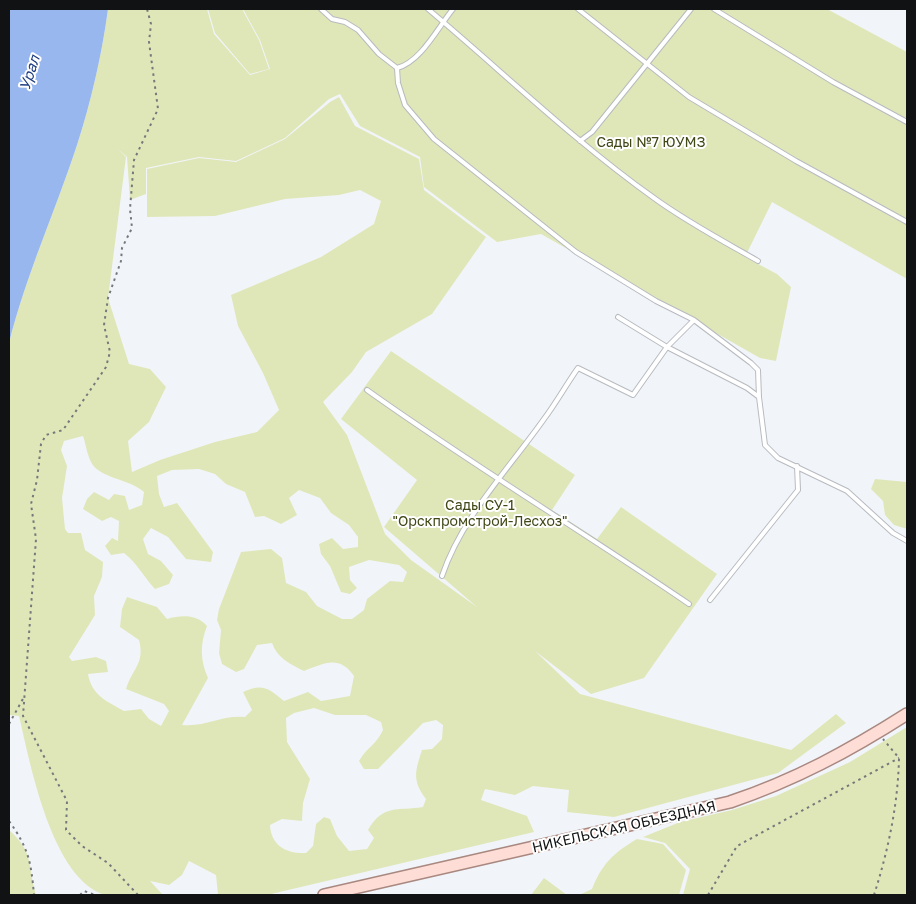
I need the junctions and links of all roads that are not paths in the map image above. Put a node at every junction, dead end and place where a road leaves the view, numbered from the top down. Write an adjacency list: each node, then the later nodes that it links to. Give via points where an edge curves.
1 (321, 9): 9 (lane, via 358,30 379,54)
2 (428, 9): 7 (lane)
3 (453, 9): 7 (lane)
4 (578, 9): 8 (lane)
5 (691, 9): 8 (lane)
6 (714, 9): 10 (lane, via 833,82)
7 (443, 21): 9 (lane, via 421,53 405,66); 11 (lane)
8 (649, 64): 11 (lane, via 592,132); 12 (lane, via 689,97 718,115)
9 (397, 68): 15 (lane, via 405,105 434,139 576,252 656,301)
10 (907, 122)
11 (580, 140): 13 (lane, via 662,203)
12 (907, 222)
13 (758, 261)
14 (618, 317): 16 (lane)
15 (694, 320): 16 (lane); 18 (lane, via 758,370)
16 (667, 347): 18 (lane, via 748,388); 20 (lane, via 632,395 578,368)
17 (367, 390): 20 (lane)
18 (759, 397): 19 (lane, via 765,445 778,458)
19 (797, 466): 21 (lane, via 847,491); 23 (lane, via 798,490)
20 (498, 480): 22 (lane, via 470,519 448,558); 24 (lane)
21 (907, 542)
22 (442, 576)
23 (710, 600)
24 (689, 604)
25 (907, 714): 26 (main road, НИКЕЛЬСКАЯ ОБЪЕЗДНАЯ, via 810,771 730,802)
26 (324, 895)

